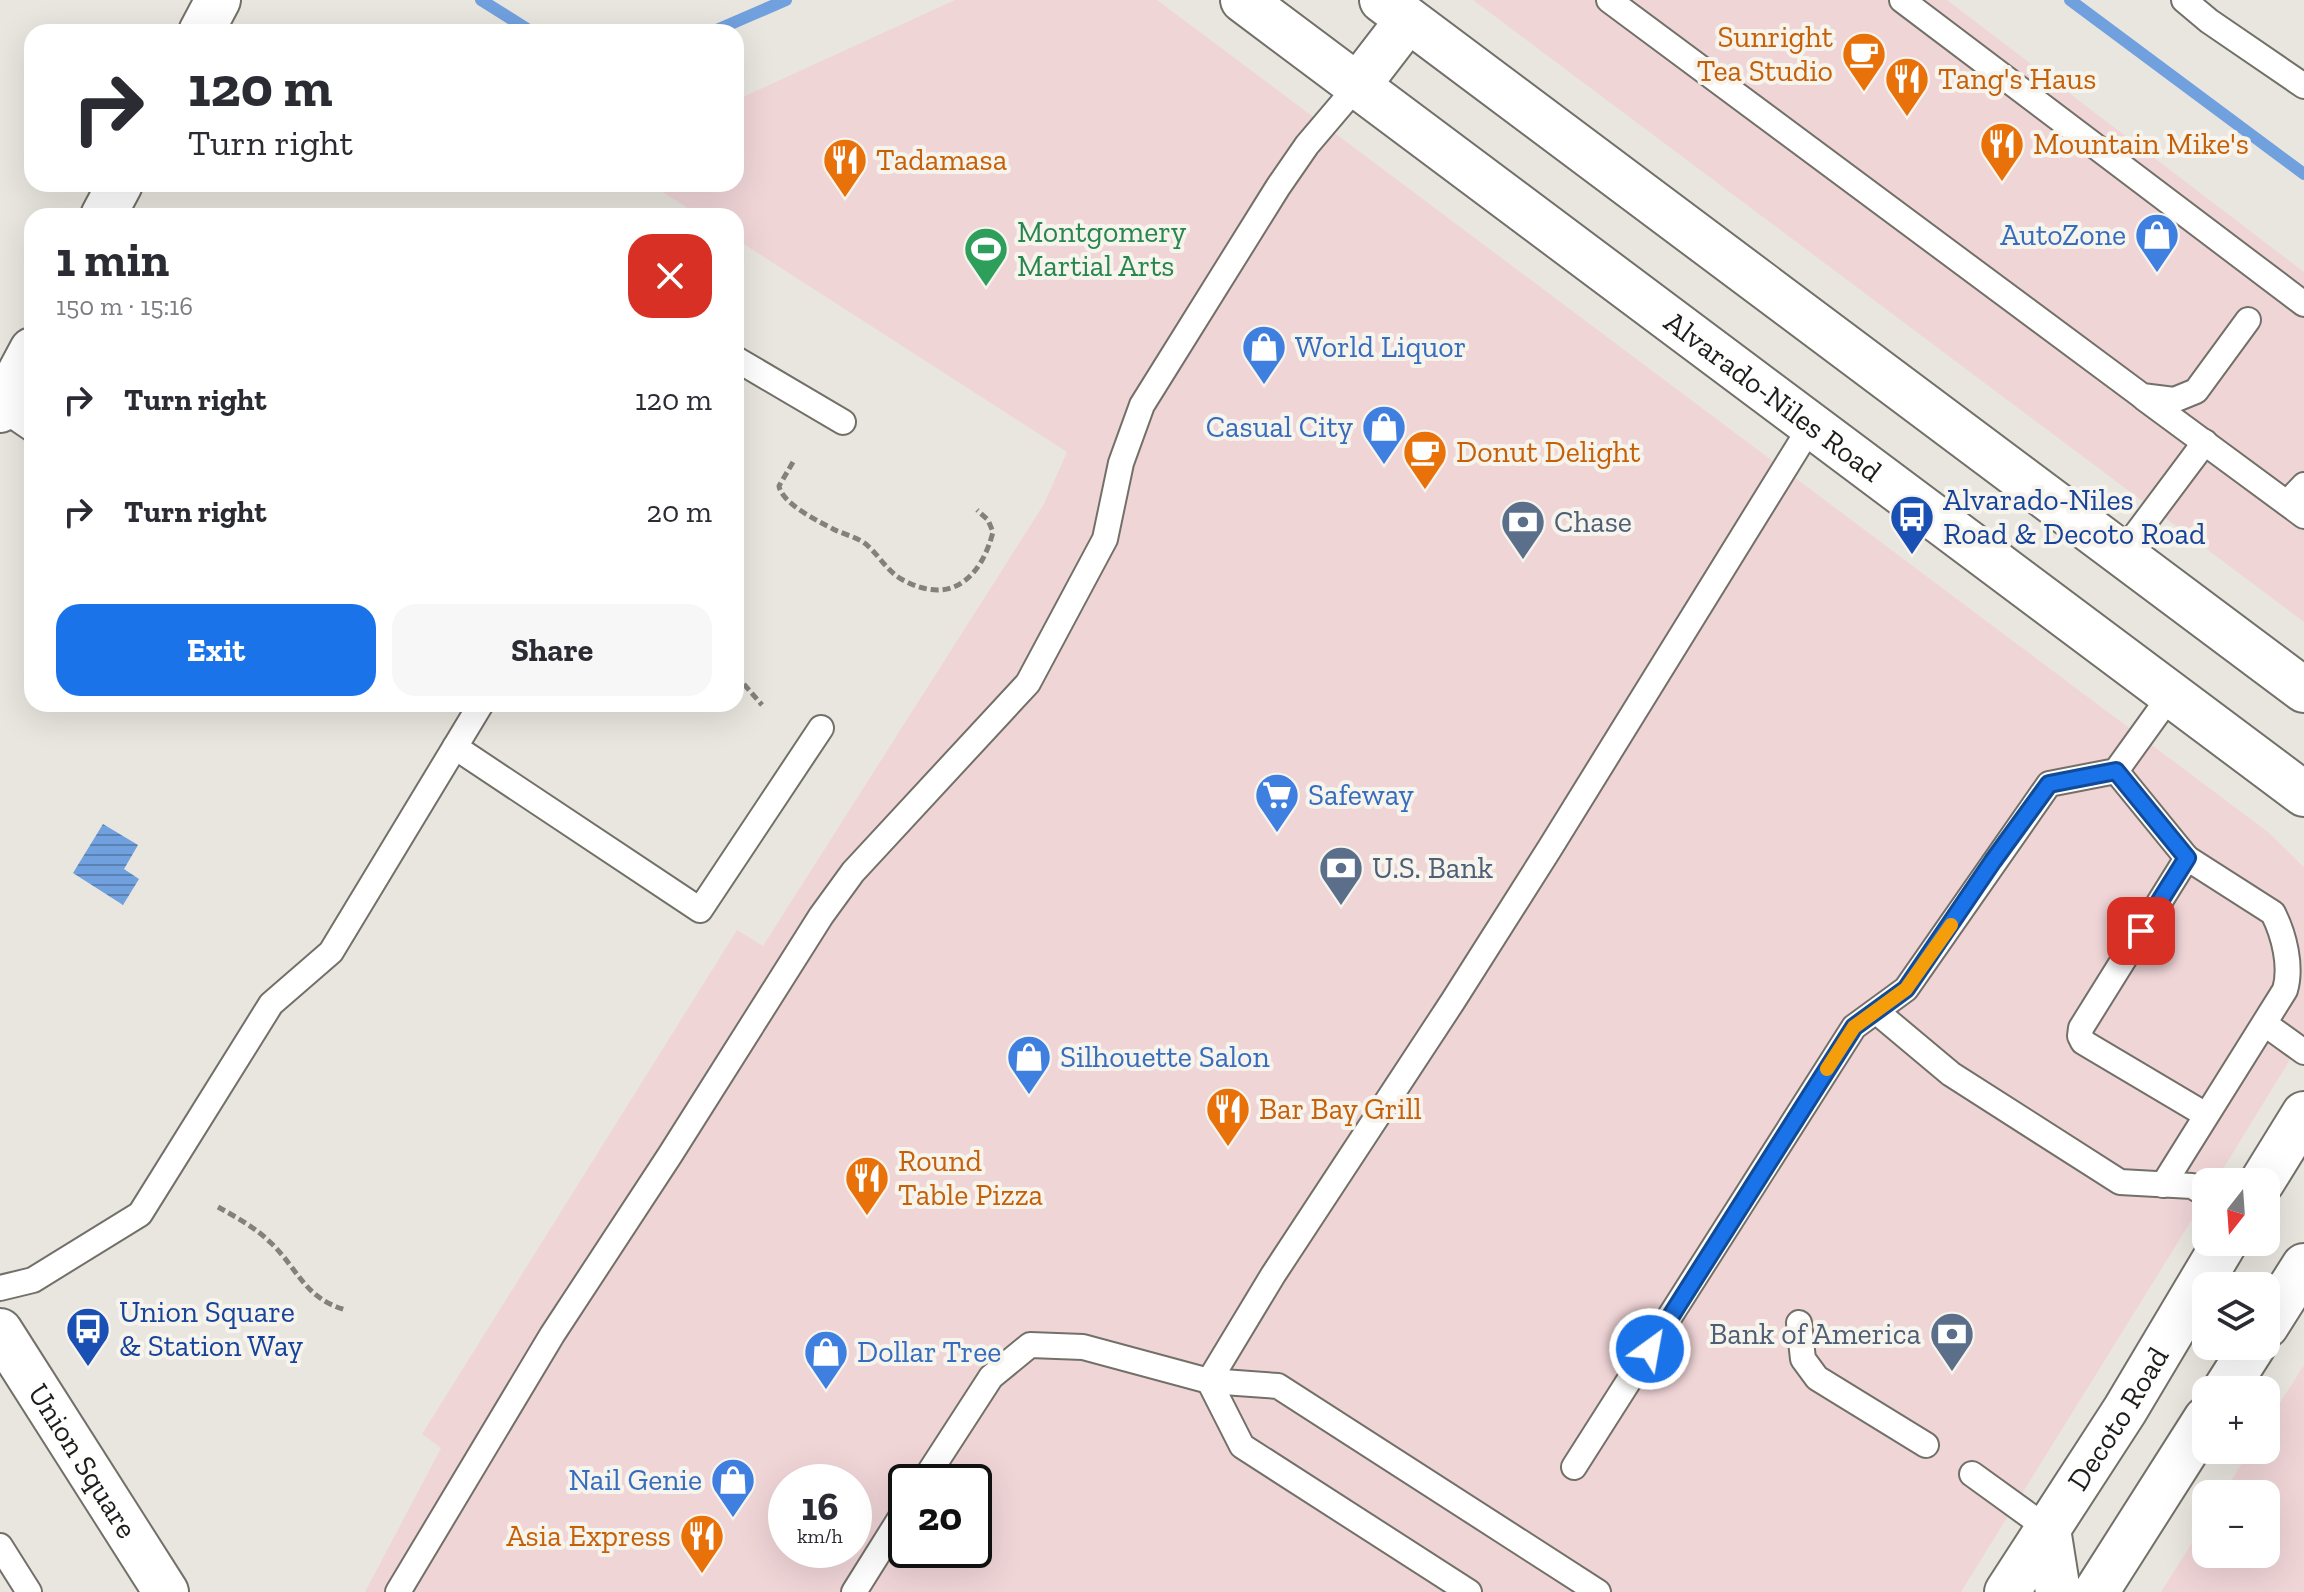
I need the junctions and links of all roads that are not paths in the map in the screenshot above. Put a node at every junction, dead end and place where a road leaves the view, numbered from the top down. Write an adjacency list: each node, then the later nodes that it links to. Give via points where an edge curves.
1 (218, 0): 7 (main road)
2 (1243, 0): 8 (main road, Alvarado-Niles Road)
3 (1609, 0): 14 (lane)
4 (1902, 0): 10 (lane)
5 (2184, 0): 9 (lane)
6 (1404, 7): 8 (main road); 22 (main road)
7 (205, 24)
8 (1358, 85): 18 (main road, Alvarado-Niles Road); 56 (lane, via 1278,187 1142,405 1121,463 1105,539 1028,683 853,872 821,916 552,1335)
9 (2304, 86)
10 (2304, 304)
11 (2248, 320): 14 (lane, via 2196,391 2174,400)
12 (744, 364): 16 (lane)
13 (24, 365): 15 (main road)
14 (2142, 396): 19 (lane)
15 (0, 409): 17 (lane)
16 (843, 422)
17 (24, 424)
18 (1811, 426): 24 (main road, Alvarado-Niles Road); 45 (lane, via 1550,848)
19 (2205, 442): 21 (lane); 22 (lane)
20 (2304, 485): 21 (lane)
21 (2296, 509)
22 (2122, 553): 23 (main road)
23 (2304, 690)
24 (2170, 696): 28 (lane); 29 (main road, Alvarado-Niles Road)
25 (472, 712): 27 (lane)
26 (821, 728): 27 (lane, via 700,910)
27 (455, 747): 41 (lane, via 331,952 271,1004 140,1214 33,1280)
28 (2116, 771): 30 (lane); 31 (lane, via 2049,784 1906,989)
29 (2304, 794)
30 (2187, 858): 32 (lane, via 2273,913 2279,925 2289,977); 35 (lane, via 2080,1036)
31 (1877, 1012): 37 (lane, via 1951,1074 2120,1182); 49 (lane, via 1854,1027)
32 (2265, 1024): 33 (lane); 35 (lane)
33 (2304, 1052)
34 (2304, 1114): 36 (main road)
35 (2206, 1115): 37 (lane)
36 (2271, 1168)
37 (2163, 1185): 38 (lane)
38 (2192, 1186)
39 (2217, 1256): 51 (main road, Decoto Road)
40 (2304, 1266): 42 (main road)
41 (0, 1288)
42 (2280, 1304)
43 (1799, 1323): 47 (lane, via 1803,1359 1817,1378)
44 (0, 1331): 55 (main road, Union Square)
45 (1209, 1381): 48 (lane, via 1083,1347 1030,1345 991,1377); 58 (lane, via 1242,1446); 59 (lane, via 1278,1386)
46 (2192, 1441): 62 (main road)
47 (1926, 1445)
48 (935, 1464)
49 (1574, 1467)
50 (1972, 1474): 51 (lane)
51 (2048, 1529): 60 (main road, Decoto Road); 61 (main road)
52 (888, 1538): 57 (lane)
53 (0, 1546): 54 (lane)
54 (29, 1592)
55 (166, 1592)
56 (398, 1592)
57 (854, 1592)
58 (1469, 1592)
59 (1598, 1592)
60 (2007, 1592)
61 (2058, 1592)
62 (2096, 1592)

